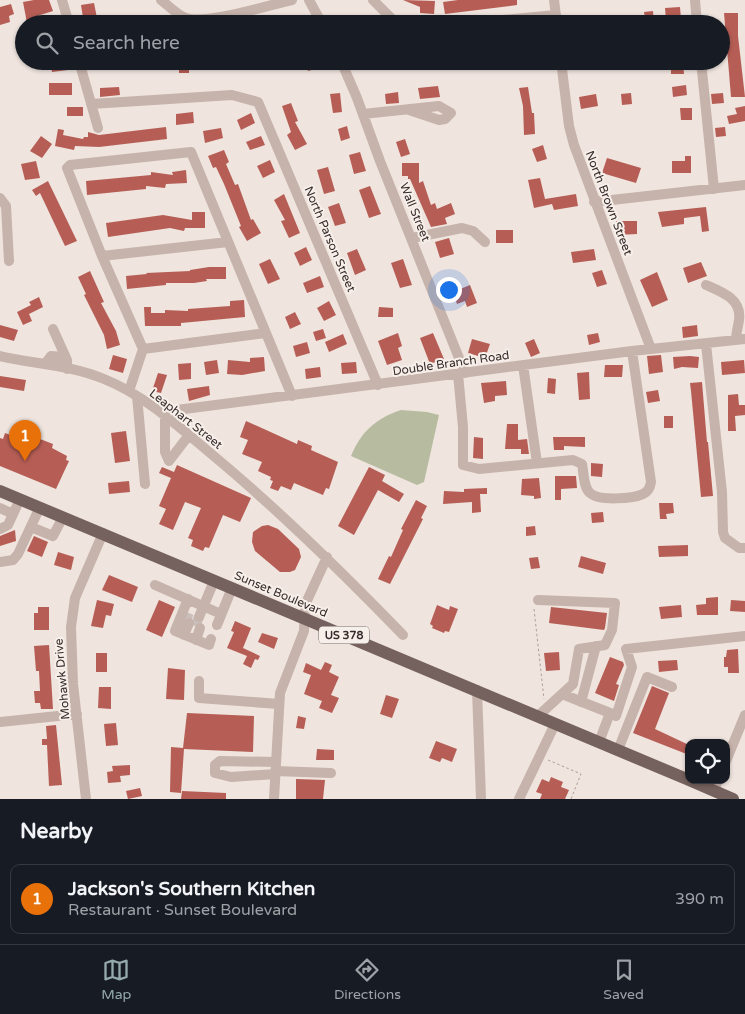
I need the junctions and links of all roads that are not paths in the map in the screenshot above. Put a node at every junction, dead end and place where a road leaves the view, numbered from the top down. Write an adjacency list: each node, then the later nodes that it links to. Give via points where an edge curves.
1 (62, 0): 8 (street)
2 (161, 0): 9 (street)
3 (292, 0): 10 (street)
4 (309, 0): 11 (street)
5 (373, 0): 12 (street)
6 (554, 0): 13 (street)
7 (695, 0): 14 (street)
8 (66, 15)
9 (180, 15)
10 (226, 15)
11 (317, 15)
12 (388, 15)
13 (556, 15)
14 (696, 15)
15 (82, 70): 19 (street)
16 (345, 70): 21 (street, Wall Street)
17 (561, 70): 26 (street, North Brown Street, via 569,126)
18 (702, 70): 24 (street)
19 (91, 104): 22 (street); 46 (street, North Parson Street, via 232,95 258,102)
20 (409, 110): 21 (street)
21 (363, 114): 27 (street, Wall Street)
22 (98, 128)
23 (745, 185): 24 (street)
24 (714, 189): 26 (street)
25 (0, 198): 31 (street, via 6,206)
26 (594, 202): 38 (street, North Brown Street)
27 (412, 238): 29 (street, via 462,228 473,231); 45 (street, Wall Street)
28 (228, 242): 30 (street); 30 (street, via 191,152 70,165 66,168); 34 (street)
29 (485, 242)
30 (102, 256): 37 (street)
31 (9, 261)
32 (706, 285): 35 (street, via 728,294 738,307)
33 (53, 329): 41 (street)
34 (266, 333): 37 (street); 48 (street)
35 (740, 340): 36 (street, Double Branch Road)
36 (706, 344): 38 (street, Double Branch Road); 62 (street, via 722,492 723,532 725,538 739,548)
37 (143, 349): 47 (street)
38 (651, 349): 39 (street, Double Branch Road)
39 (632, 351): 43 (street, Double Branch Road); 51 (street, via 651,482 649,489 635,497 597,498 586,488 582,464 573,460)
40 (0, 356): 42 (street, Leaphart Street)
41 (65, 357): 42 (street, via 51,356); 44 (street)
42 (45, 364): 44 (street, Leaphart Street)
43 (523, 365): 45 (street, Double Branch Road); 51 (street)
44 (67, 369): 47 (street, Leaphart Street, via 105,379)
45 (462, 374): 46 (street, Double Branch Road); 51 (street, Wall Street, via 463,465 479,469)
46 (378, 385): 48 (street, Double Branch Road)
47 (133, 394): 49 (street, Leaphart Street); 52 (street)
48 (292, 396): 49 (street, Double Branch Road)
49 (163, 414): 50 (street, Leaphart Street); 50 (street, via 165,452 169,461)
50 (189, 435): 63 (street, Leaphart Street, via 263,497)
51 (537, 463)
52 (145, 484)
53 (0, 490): 54 (main road, Sunset Boulevard / US 378)
54 (20, 499): 55 (main road, Sunset Boulevard / US 378); 57 (street)
55 (40, 507): 58 (main road, Sunset Boulevard / US 378); 60 (street)
56 (0, 508): 57 (street)
57 (13, 514): 59 (street)
58 (63, 517): 60 (street, via 53,536); 61 (main road, Sunset Boulevard / US 378)
59 (3, 525)
60 (31, 527): 64 (street, via 13,560)
61 (102, 533): 65 (main road, Sunset Boulevard / US 378); 87 (street, Mohawk Drive, via 72,611 71,660)
62 (745, 548)
63 (327, 557): 71 (street, via 305,605); 74 (street, Leaphart Street)
64 (0, 562)
65 (214, 581): 67 (main road, Sunset Boulevard / US 378); 69 (street)
66 (155, 585): 69 (street)
67 (232, 588): 70 (street); 71 (main road, Sunset Boulevard / US 378)
68 (538, 600): 78 (street, via 615,603 612,630 605,645)
69 (198, 604): 70 (street); 72 (street); 75 (street, via 175,631)
70 (221, 614): 73 (street)
71 (305, 619): 81 (main road, Sunset Boulevard / US 378); 84 (street, via 304,632 288,670)
72 (194, 620): 75 (street); 75 (street)
73 (217, 625)
74 (403, 634)
75 (187, 636): 77 (street, via 209,645)
76 (745, 636): 86 (street, via 626,649 632,667 616,716)
77 (212, 639)
78 (596, 646): 82 (street, via 580,649 573,684); 83 (street)
79 (199, 681): 84 (street, via 199,698)
80 (672, 687): 92 (street, via 648,677)
81 (477, 690): 85 (main road, Sunset Boulevard / US 378); 100 (street)
82 (562, 694): 83 (street); 85 (street)
83 (581, 702): 86 (street)
84 (279, 704): 94 (street)
85 (542, 713): 90 (main road, Sunset Boulevard / US 378)
86 (610, 713): 91 (street)
87 (77, 714): 89 (street); 98 (street, Mohawk Drive)
88 (745, 715): 93 (street)
89 (0, 722)
90 (556, 724): 91 (main road, Sunset Boulevard / US 378); 101 (street)
91 (599, 742): 92 (main road, Sunset Boulevard / US 378)
92 (618, 750): 96 (main road, Sunset Boulevard / US 378)
93 (730, 751)
94 (275, 769): 94 (street, via 231,777 214,773 215,765 220,762); 95 (street); 99 (street)
95 (331, 773)
96 (685, 778)
97 (716, 786): 102 (main road, Sunset Boulevard / US 378)
98 (86, 799)
99 (274, 799)
100 (482, 799)
101 (519, 799)
102 (733, 799)

